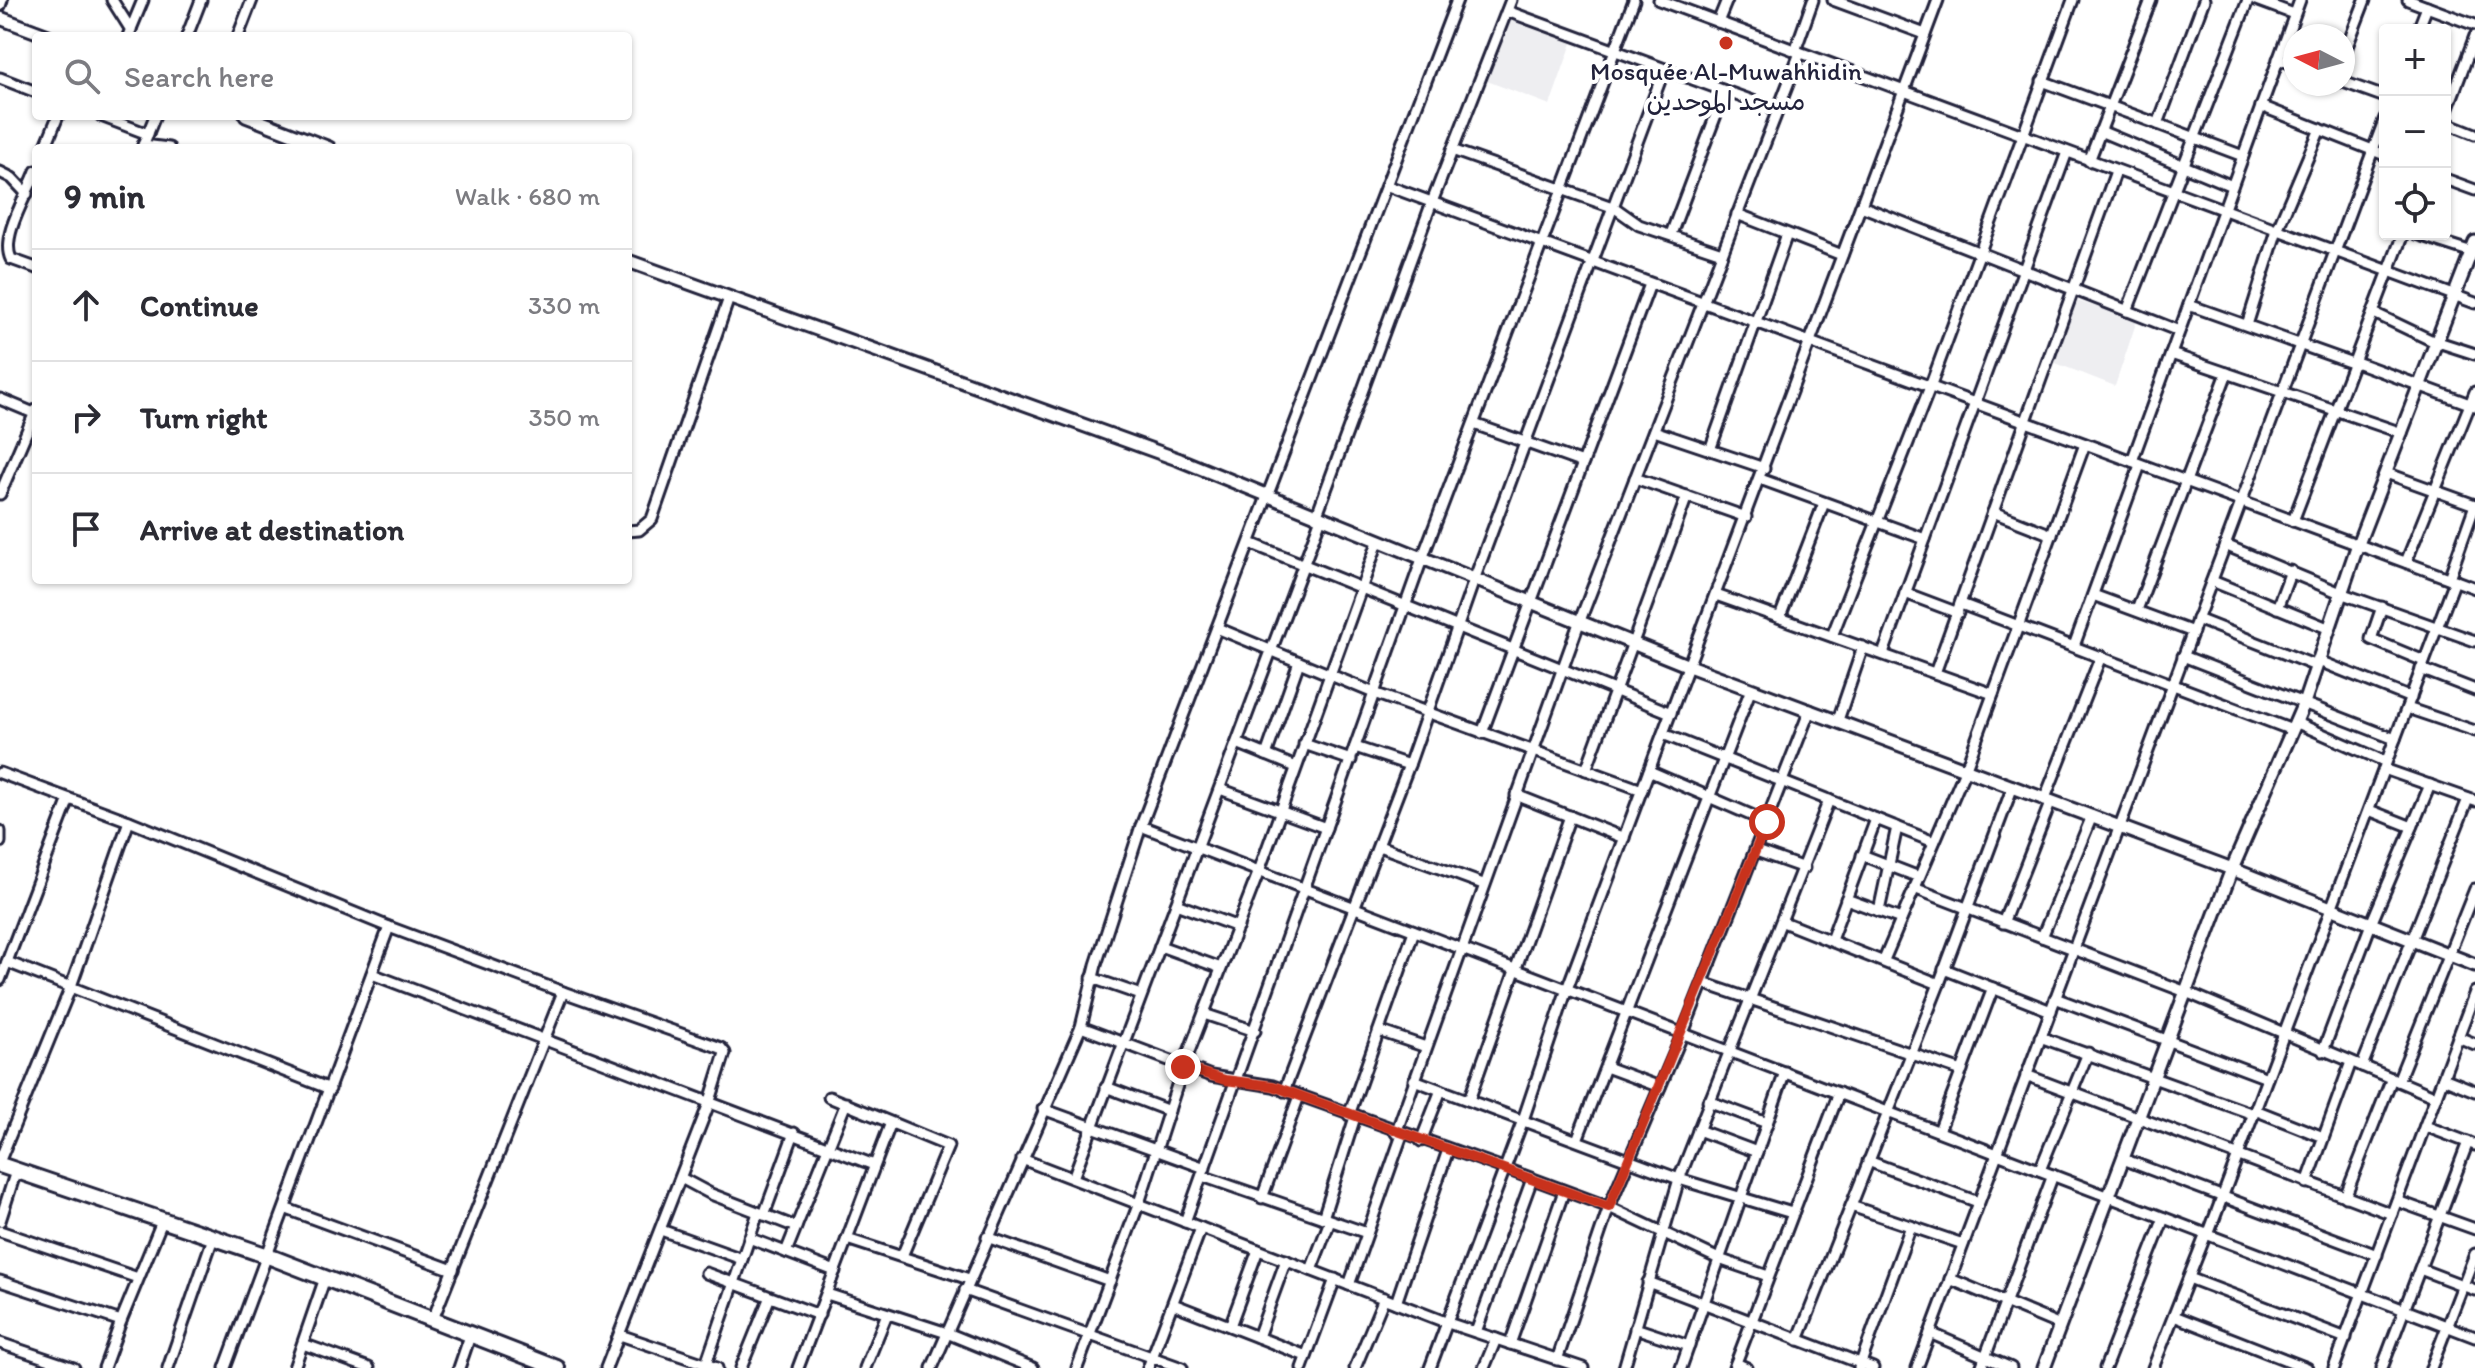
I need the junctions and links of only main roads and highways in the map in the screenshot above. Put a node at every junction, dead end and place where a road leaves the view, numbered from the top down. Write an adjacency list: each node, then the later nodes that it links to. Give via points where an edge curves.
1 (0, 1162): 2 (main road, via 471,1333)
2 (522, 1362): 3 (main road)
3 (557, 1368)

